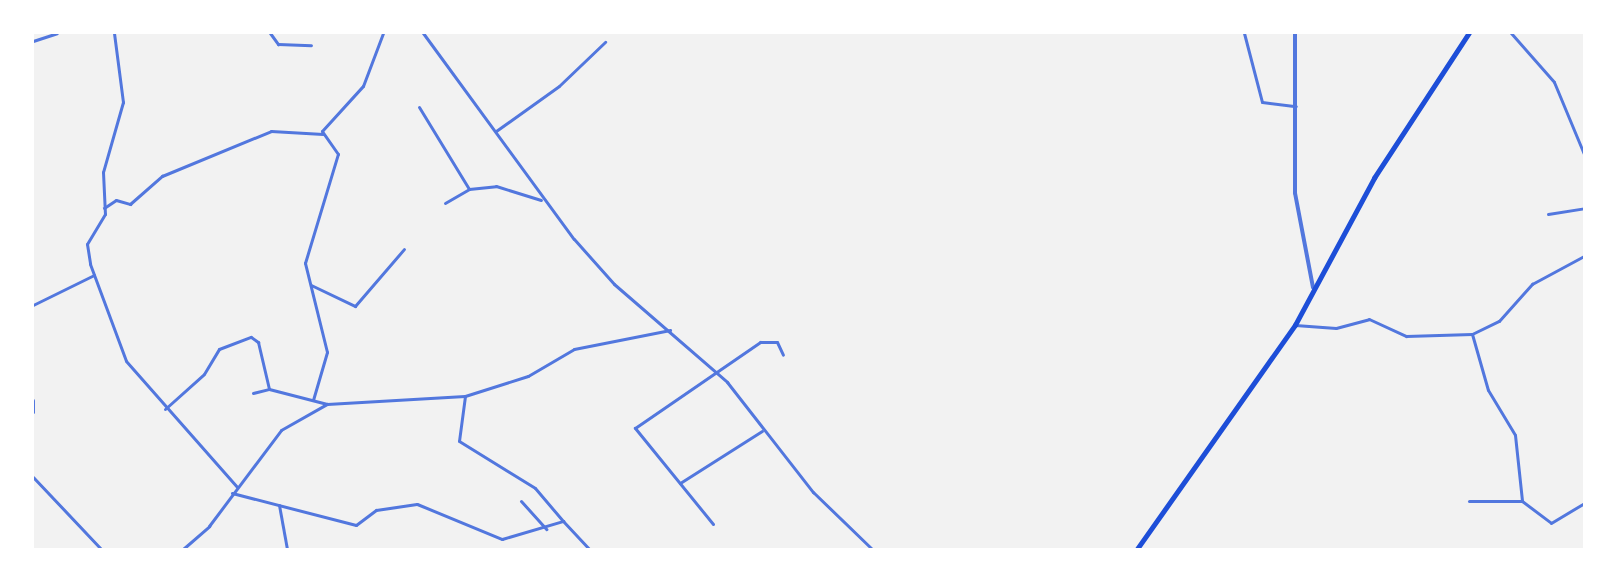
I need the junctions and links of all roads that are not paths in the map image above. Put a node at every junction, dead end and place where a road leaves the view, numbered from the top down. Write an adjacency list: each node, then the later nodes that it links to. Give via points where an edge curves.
1 (57, 33): 10 (street)
2 (114, 33): 21 (street, via 123,102 103,172)
3 (270, 33): 12 (street, via 278,44)
4 (383, 33): 16 (street, via 363,86)
5 (423, 33): 15 (street)
6 (1244, 33): 13 (street, via 1262,102)
7 (1295, 33): 13 (street)
8 (1469, 33): 28 (highway, via 1374,178)
9 (1511, 33): 17 (street, via 1554,82)
10 (33, 41)
11 (605, 42): 15 (street, via 559,86)
12 (310, 45)
13 (1296, 106): 28 (street, via 1295,193)
14 (419, 107): 18 (street)
15 (496, 131): 19 (street)
16 (323, 134): 21 (street, via 271,131 162,176 130,204 116,200); 27 (street, via 338,154 305,263)
17 (1584, 154)
18 (469, 189): 19 (street, via 507,186); 20 (street)
19 (541, 200): 31 (street, via 614,284)
20 (445, 203)
21 (104, 208): 26 (street, via 87,244)
22 (1584, 208): 23 (street)
23 (1548, 214)
24 (404, 249): 27 (street, via 355,306)
25 (1584, 256): 32 (street, via 1532,284 1499,321)
26 (94, 275): 29 (street); 41 (street, via 126,361)
27 (311, 285): 39 (street, via 327,352)
28 (1313, 287): 30 (highway)
29 (33, 305)
30 (1295, 324): 32 (street, via 1336,328 1370,319 1406,336); 61 (highway)
31 (670, 330): 34 (street); 37 (street, via 574,349 528,376)
32 (1472, 334): 50 (street, via 1488,390 1515,435)
33 (783, 355): 34 (street, via 777,342 768,339)
34 (716, 372): 43 (street); 45 (street, via 635,428)
35 (269, 389): 36 (street); 39 (street); 41 (street, via 258,342 248,337 219,349 197,382)
36 (253, 393)
37 (465, 396): 40 (street); 53 (street, via 459,441 535,488)
38 (33, 400): 42 (street)
39 (313, 400): 40 (street)
40 (327, 405): 46 (street, via 281,430)
41 (165, 409): 46 (street)
42 (33, 412)
43 (762, 431): 45 (street); 60 (street, via 813,492)
44 (33, 477): 56 (street)
45 (680, 483): 54 (street)
46 (237, 487): 47 (street)
47 (232, 493): 52 (street); 57 (street)
48 (521, 501): 55 (street)
49 (1469, 501): 50 (street)
50 (1522, 501): 51 (street, via 1551,523)
51 (1584, 504)
52 (279, 505): 55 (street, via 356,525 376,510 417,504 502,539); 58 (street)
53 (563, 521): 55 (street); 59 (street)
54 (713, 524)
55 (546, 529)
56 (101, 549)
57 (183, 549)
58 (287, 549)
59 (589, 549)
60 (872, 549)
61 (1137, 549)

